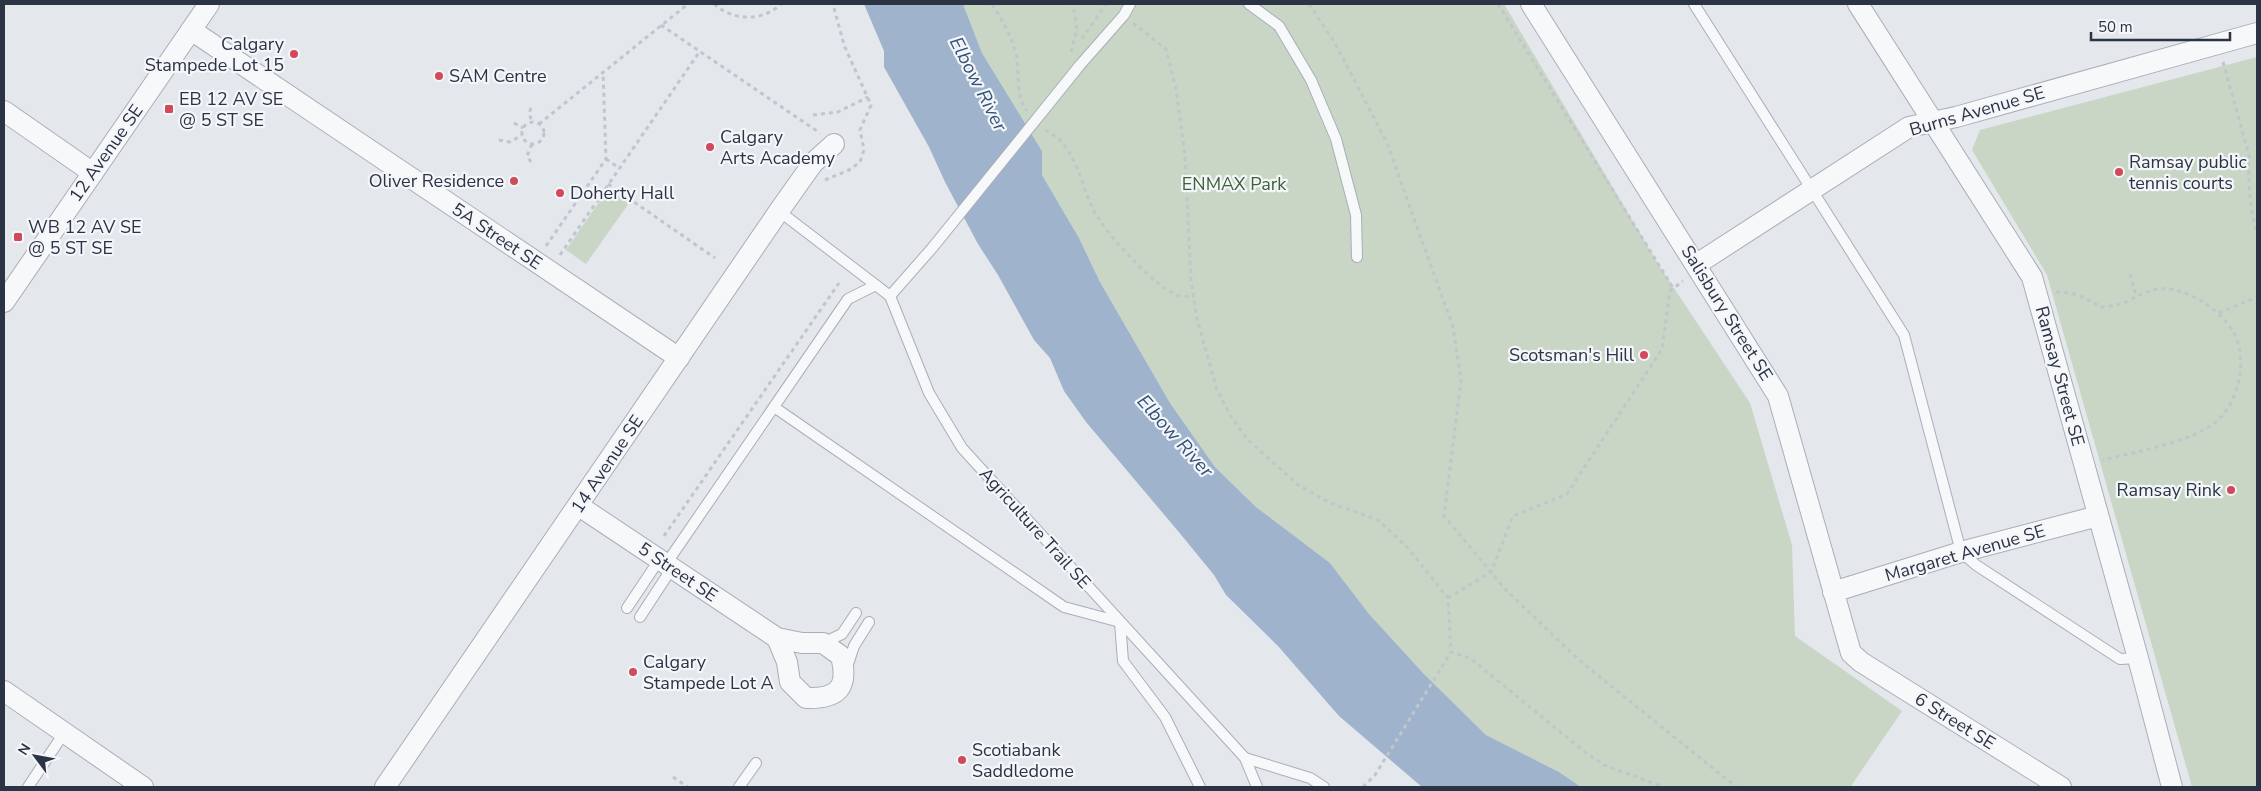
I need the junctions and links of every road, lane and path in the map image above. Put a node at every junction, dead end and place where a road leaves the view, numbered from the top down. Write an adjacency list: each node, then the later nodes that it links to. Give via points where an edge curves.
1 (209, 4): 18 (street, 12 Avenue SE)
2 (688, 4): 17 (path)
3 (714, 4): 4 (path, via 736,17 752,18 767,14)
4 (781, 4)
5 (833, 4): 23 (path, via 844,45)
6 (992, 4): 26 (path, via 1010,32 1023,107)
7 (1073, 4): 8 (path, via 1077,29 1070,58)
8 (1106, 4)
9 (1130, 4): 16 (lane)
10 (1249, 4): 49 (lane, via 1279,26 1311,80 1336,139 1356,215)
11 (1309, 4): 71 (path, via 1335,43 1387,143 1453,327 1460,380 1444,516)
12 (1498, 4): 55 (path)
13 (1531, 4): 51 (street, Salisbury Street SE)
14 (1694, 4): 44 (lane)
15 (1864, 6): 29 (street, Ramsay Street SE)
16 (1124, 15): 57 (lane, bridge); 59 (path, via 1166,49 1172,73 1185,156)
17 (661, 25): 20 (path); 22 (path)
18 (191, 30): 41 (street, 12 Avenue SE); 63 (street, 5A Street SE)
19 (2257, 33): 29 (street, Burns Avenue SE)
20 (700, 51): 37 (path); 40 (path)
21 (2222, 59): 46 (path, via 2249,155 2253,220)
22 (603, 71): 31 (path); 38 (path)
23 (868, 97): 27 (path, via 838,112); 43 (path, via 871,105 860,130 864,150 860,162 826,179)
24 (531, 108): 28 (path)
25 (4, 111): 41 (street)
26 (1028, 113)
27 (813, 115)
28 (532, 122): 31 (path); 33 (path)
29 (1934, 122): 44 (street, Burns Avenue SE, via 1909,127); 67 (street, Ramsay Street SE, via 2032,277)
30 (514, 123): 33 (path)
31 (539, 124): 36 (path, via 543,137)
32 (1039, 127): 59 (path, via 1058,136 1072,155 1094,211 1123,249 1153,280 1175,295)
33 (523, 128): 34 (path)
34 (522, 135): 35 (path, via 510,142); 36 (path)
35 (499, 140)
36 (532, 144): 39 (path, via 527,156)
37 (834, 144): 45 (street, 14 Avenue SE, via 813,163)
38 (606, 159): 40 (path); 47 (path)
39 (531, 162)
40 (619, 168): 42 (path)
41 (92, 173): 61 (street, 12 Avenue SE)
42 (608, 184): 48 (path); 50 (path)
43 (821, 186)
44 (1813, 190): 51 (street, Burns Avenue SE); 69 (lane, via 1904,335)
45 (779, 211): 54 (lane); 63 (street, 14 Avenue SE)
46 (2257, 234)
47 (546, 246)
48 (560, 255)
49 (1357, 257)
50 (715, 258)
51 (1691, 271): 55 (path); 72 (street, Salisbury Street SE, via 1778,396)
52 (2130, 274): 58 (path)
53 (839, 283): 68 (path)
54 (876, 286): 57 (lane); 64 (lane, via 848,299)
55 (1673, 288): 71 (path, via 1662,349 1567,494 1513,516)
56 (2056, 292): 58 (path, via 2065,291 2100,307 2125,302)
57 (890, 296): 78 (lane, Agriculture Trail SE, via 929,393 962,448)
58 (2136, 296): 62 (path, via 2154,289 2169,289 2201,301)
59 (1194, 297): 73 (path, via 1217,390 1247,439 1297,484 1328,502 1378,520 1408,548)
60 (2257, 297): 62 (path)
61 (4, 302)
62 (2219, 313): 65 (path, via 2238,342 2240,360 2239,387 2220,418 2198,434)
63 (679, 358): 66 (street, 14 Avenue SE)
64 (774, 407): 70 (lane); 78 (lane, via 1064,607)
65 (2103, 460)
66 (579, 506): 70 (street, 5 Street SE); 92 (street, 14 Avenue SE)
67 (2098, 516): 69 (street, Margaret Avenue SE); 83 (street, Ramsay Street SE)
68 (664, 536)
69 (1961, 552): 72 (street, Margaret Avenue SE); 83 (lane, via 2120,659)
70 (666, 564): 74 (lane); 76 (lane); 79 (street, 5 Street SE)
71 (1491, 572): 73 (path); 100 (path, via 1579,660)
72 (1833, 592): 82 (street, Salisbury Street SE)
73 (1448, 598): 81 (path)
74 (627, 608)
75 (856, 613): 80 (lane, via 842,634)
76 (640, 617)
77 (869, 622): 84 (lane, via 854,646)
78 (1120, 622): 87 (lane, Agriculture Trail SE); 95 (lane, via 1123,661 1165,717)
79 (777, 638): 80 (street, 5 Street SE); 84 (street, via 787,662 790,682 806,698 826,698 840,688)
80 (823, 643): 84 (street, via 841,656)
81 (1451, 652): 98 (path, via 1375,776); 99 (path, via 1470,658 1604,765)
82 (1851, 653): 101 (street, 6 Street SE, via 1860,662)
83 (2138, 658): 102 (street, Ramsay Street SE)
84 (845, 672)
85 (4, 691): 86 (street)
86 (64, 733): 90 (lane); 91 (street)
87 (1245, 758): 96 (lane, Agriculture Trail SE); 97 (lane, via 1310,778)
88 (756, 763): 94 (lane)
89 (673, 777): 93 (path)
90 (28, 787)
91 (143, 787)
92 (385, 787)
93 (688, 787)
94 (739, 787)
95 (1200, 787)
96 (1257, 787)
97 (1324, 787)
98 (1364, 787)
99 (1664, 787)
100 (1736, 787)
101 (2061, 787)
102 (2172, 787)

